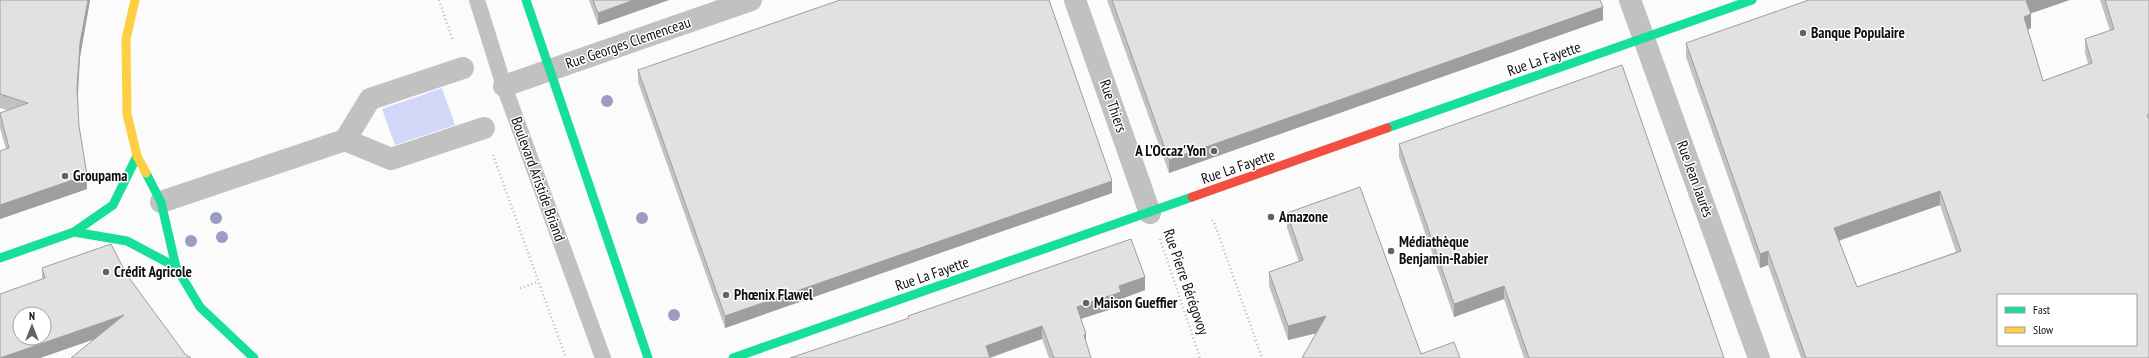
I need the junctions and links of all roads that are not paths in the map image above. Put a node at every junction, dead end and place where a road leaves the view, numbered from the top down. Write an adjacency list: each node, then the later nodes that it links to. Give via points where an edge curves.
1 (135, 0): 14 (main road, via 126,39 127,106)
2 (477, 0): 11 (lane, Boulevard Aristide Briand)
3 (526, 0): 10 (main road)
4 (751, 0): 10 (street, Rue Georges Clemenceau)
5 (1075, 0): 16 (street, Rue Thiers)
6 (1630, 0): 8 (street, Rue Jean Jaurès)
7 (1752, 0): 8 (main road, Rue La Fayette)
8 (1644, 38): 16 (main road, Rue La Fayette); 24 (street, Rue Jean Jaurès)
9 (463, 68): 13 (street, via 370,99)
10 (551, 69): 11 (street, Rue Georges Clemenceau); 22 (main road)
11 (504, 86): 21 (lane, Boulevard Aristide Briand)
12 (484, 128): 13 (street, via 391,159)
13 (345, 140): 15 (street)
14 (137, 156): 15 (main road); 17 (main road, via 113,205)
15 (161, 202): 19 (main road)
16 (1150, 213): 23 (main road, Rue La Fayette)
17 (74, 232): 18 (main road); 19 (main road, via 127,241)
18 (0, 258)
19 (176, 267): 20 (main road, via 200,307)
20 (254, 358)
21 (603, 358)
22 (648, 358)
23 (733, 358)
24 (1759, 358)

